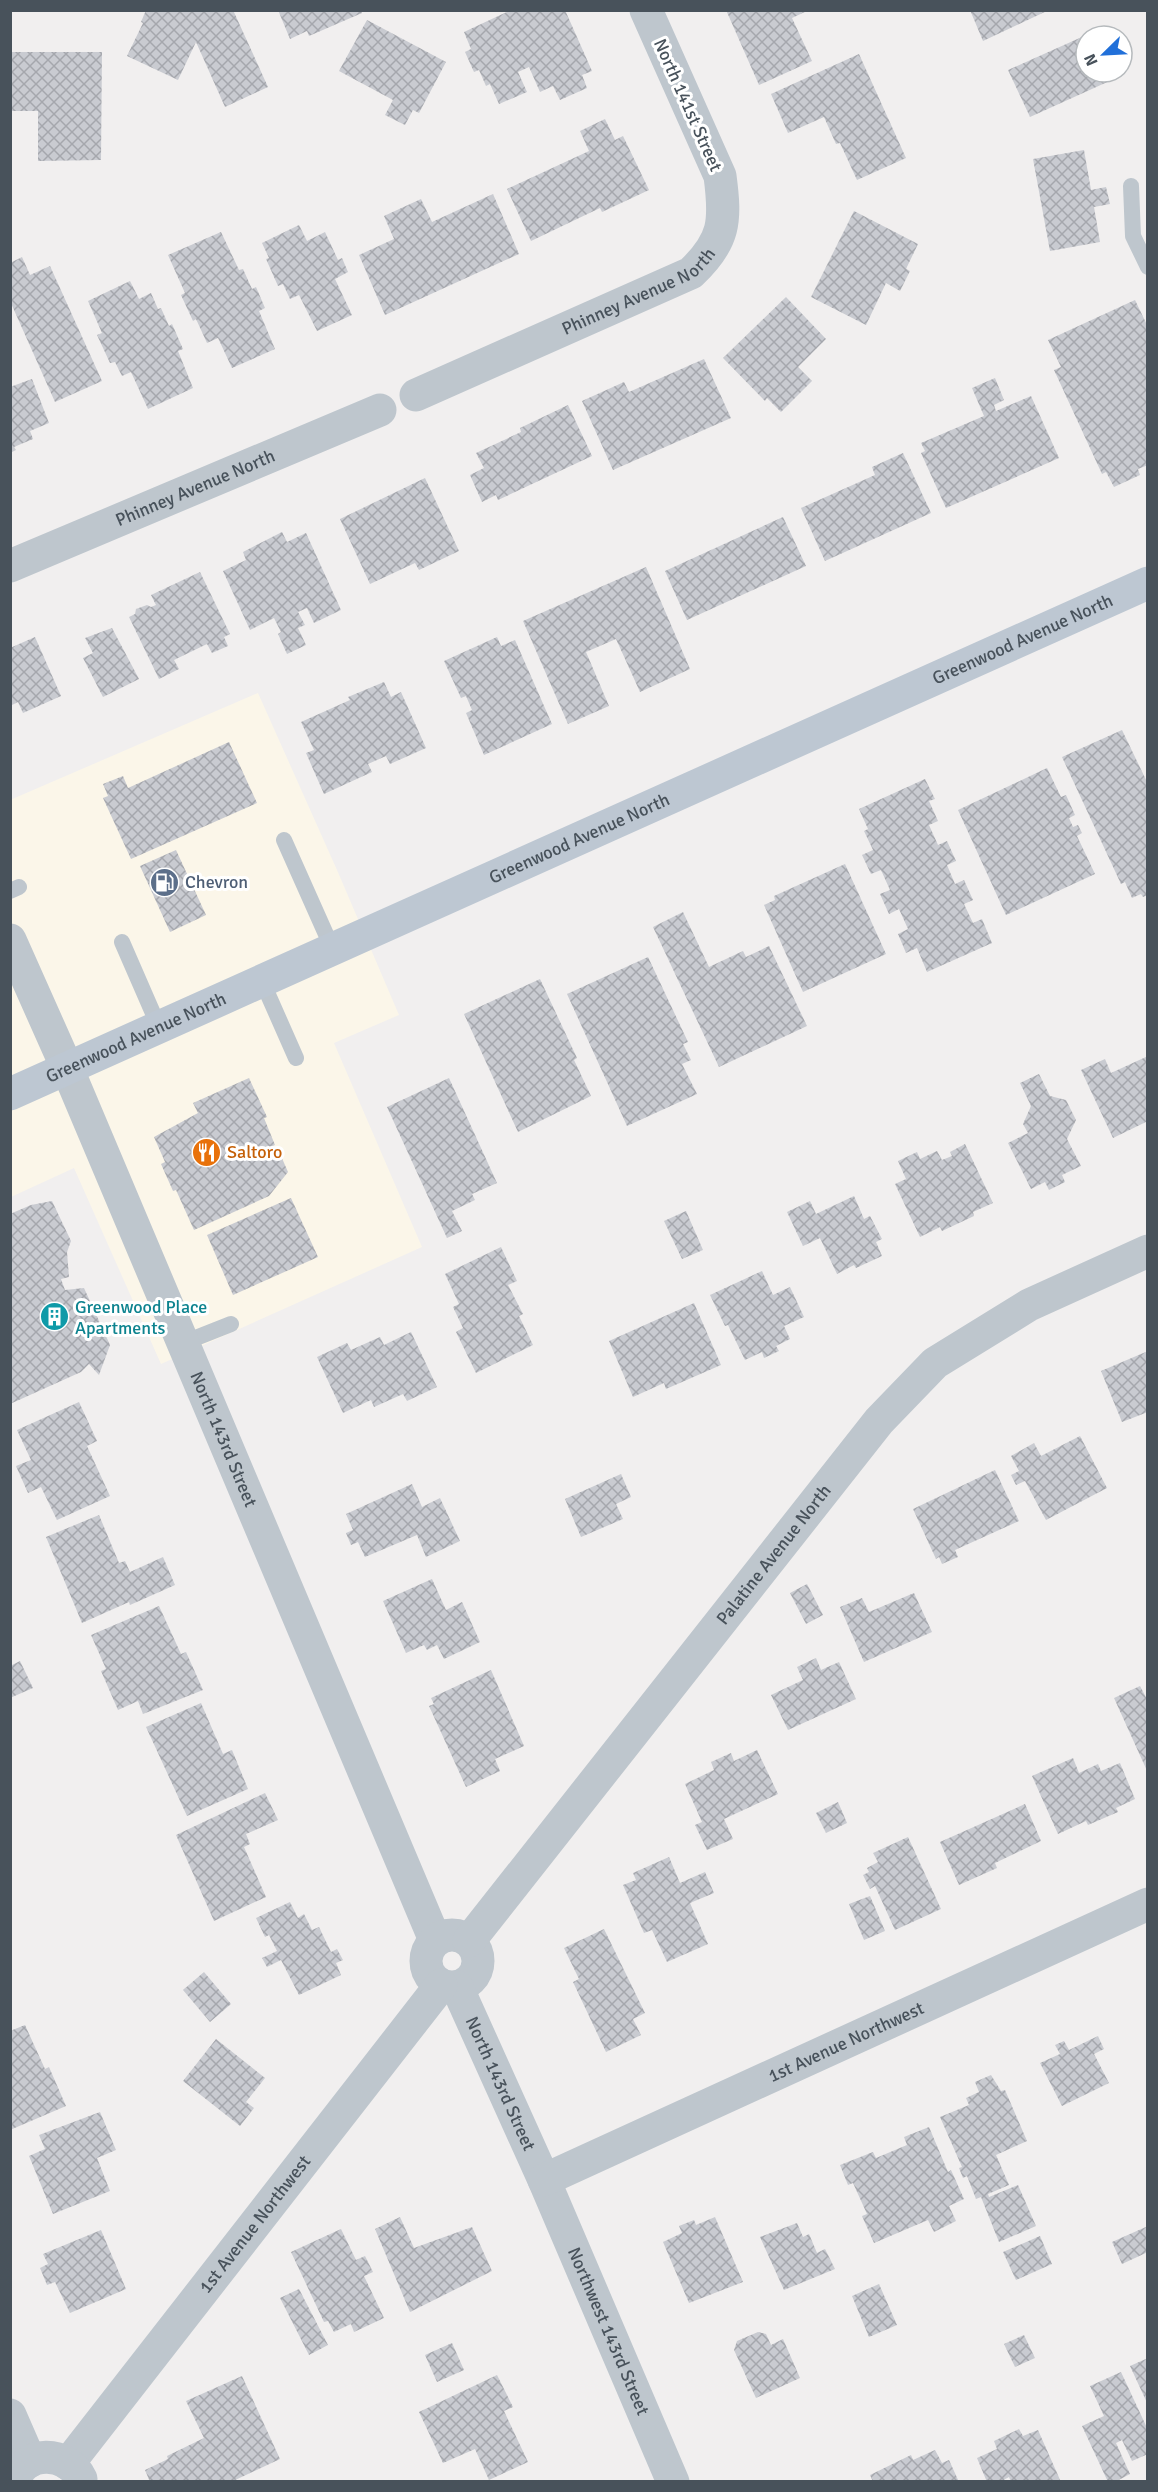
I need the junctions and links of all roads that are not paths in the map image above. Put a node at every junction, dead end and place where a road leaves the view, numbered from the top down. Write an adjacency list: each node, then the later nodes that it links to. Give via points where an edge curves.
1 (646, 10): 3 (street, North 141st Street, via 720,176 723,221)
2 (1131, 186): 4 (lane, via 1133,236)
3 (719, 237): 5 (street, Phinney Avenue North, via 708,257 691,273)
4 (1148, 267)
5 (416, 394)
6 (380, 410): 7 (street, Phinney Avenue North)
7 (10, 566)
8 (1148, 583): 12 (main road, Greenwood Avenue North)
9 (285, 840): 12 (lane)
10 (10, 940): 16 (street, North 143rd Street)
11 (122, 942): 14 (lane)
12 (333, 950): 13 (main road, Greenwood Avenue North)
13 (262, 981): 14 (main road, Greenwood Avenue North); 15 (lane)
14 (159, 1027): 16 (main road, Greenwood Avenue North)
15 (296, 1058)
16 (68, 1068): 17 (main road, Greenwood Avenue North); 20 (street, North 143rd Street)
17 (10, 1094)
18 (1148, 1251): 23 (street, Palatine Avenue North, via 1029,1305 935,1364 903,1396 879,1421)
19 (231, 1324): 20 (lane)
20 (183, 1343): 22 (street, North 143rd Street)
21 (1148, 1904): 25 (street, 1st Avenue Northwest)
22 (435, 1940): 23 (street, via 452,1934); 24 (street, via 429,1947 428,1973)
23 (469, 1941): 24 (street, via 475,1948 478,1964 471,1979)
24 (449, 1986): 25 (street, North 143rd Street); 28 (street, 1st Avenue Northwest)
25 (544, 2180): 29 (street, Northwest 143rd Street)
26 (10, 2415): 27 (street)
27 (22, 2471): 28 (street, via 42,2457 53,2456)
28 (75, 2473)
29 (673, 2481)

